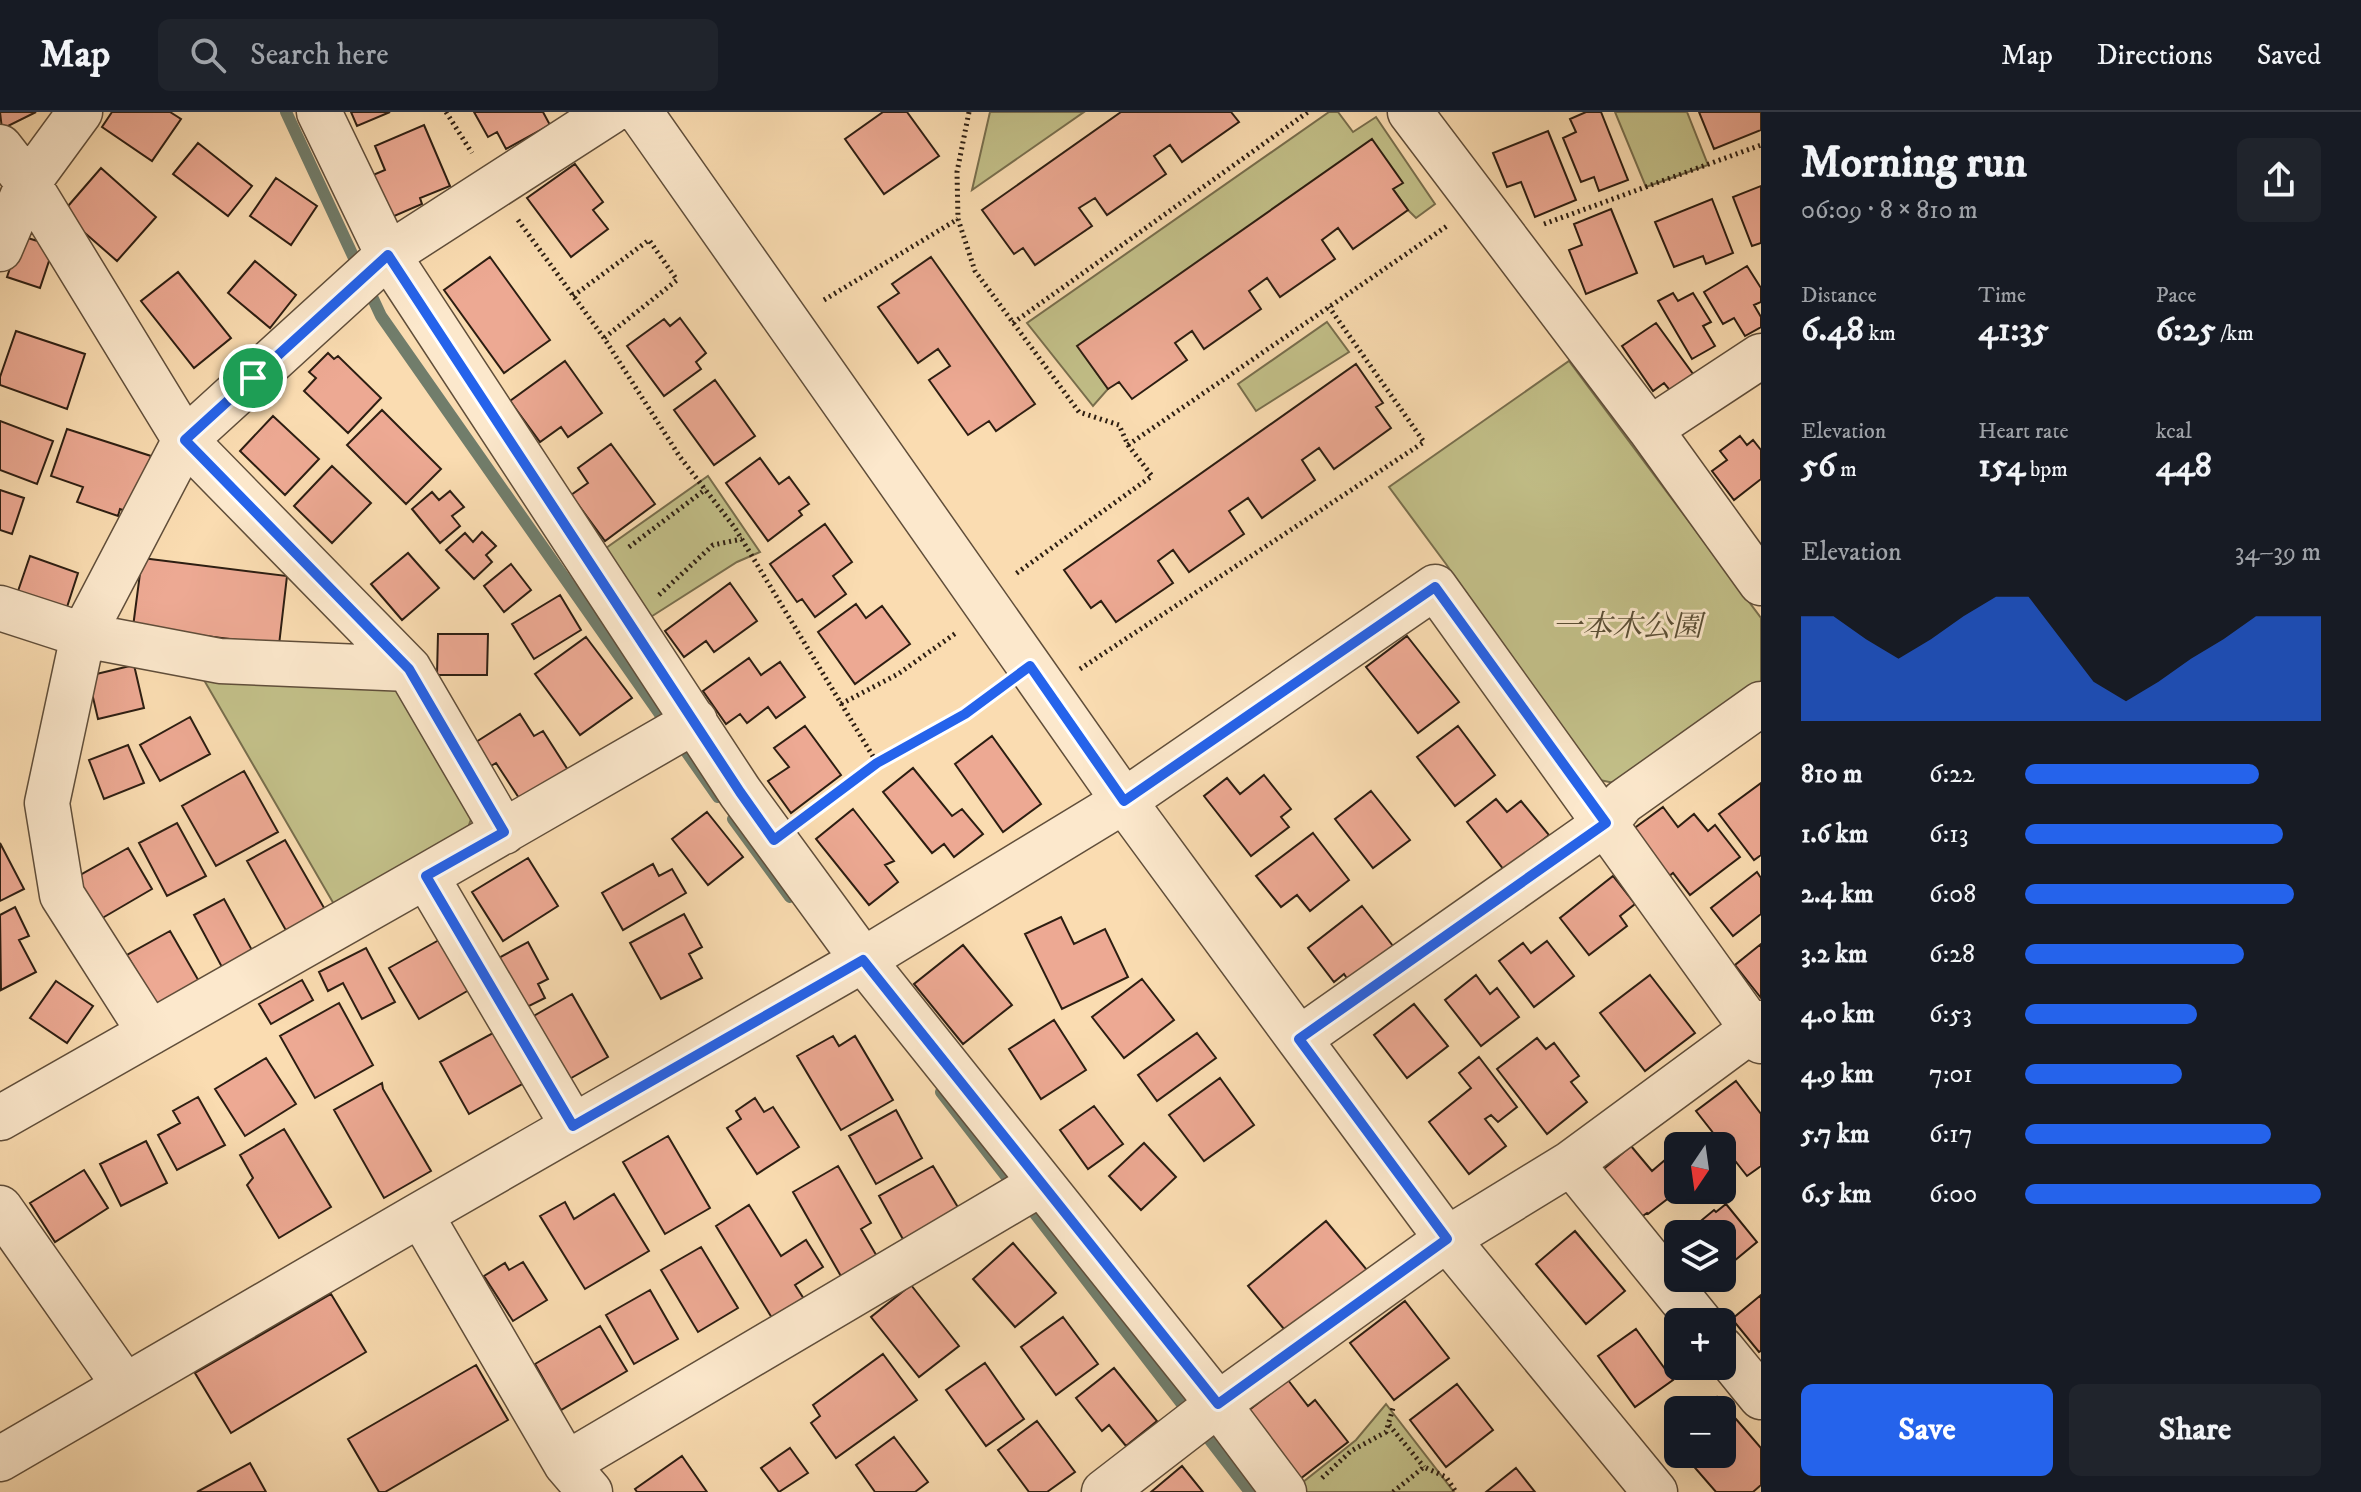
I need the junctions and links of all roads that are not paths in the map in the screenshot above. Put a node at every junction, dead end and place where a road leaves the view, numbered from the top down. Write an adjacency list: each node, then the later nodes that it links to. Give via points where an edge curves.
1 (80, 112): 7 (street)
2 (319, 112): 9 (street)
3 (610, 112): 9 (street)
4 (640, 112): 19 (street, via 1000,594 1030,666)
5 (1419, 114): 11 (street, via 1479,203)
6 (0, 147): 7 (street)
7 (28, 183): 8 (street); 12 (street)
8 (0, 249)
9 (388, 255): 12 (street); 18 (street)
10 (1761, 356): 11 (street)
11 (1650, 429): 13 (street)
12 (185, 440): 15 (street); 16 (street)
13 (1761, 583)
14 (0, 608): 15 (street)
15 (83, 635): 16 (street, via 220,661); 25 (street, via 47,803 59,880 62,895)
16 (409, 669): 21 (street)
17 (1761, 704): 20 (street, via 1623,802)
18 (695, 721): 21 (street); 23 (street, via 740,792)
19 (1124, 801): 20 (street, via 1435,587); 23 (street); 26 (street)
20 (1606, 823): 24 (street); 26 (street)
21 (504, 832): 22 (street)
22 (426, 876): 25 (street); 28 (street)
23 (863, 960): 28 (street); 30 (street)
24 (1758, 1031): 29 (street)
25 (150, 1033): 27 (street)
26 (1299, 1039): 33 (street)
27 (0, 1118)
28 (573, 1126): 32 (street)
29 (1571, 1163): 33 (street); 34 (street)
30 (1040, 1184): 38 (street); 40 (street)
31 (0, 1208): 36 (street)
32 (414, 1218): 36 (street); 40 (street, via 429,1229)
33 (1447, 1239): 38 (street); 43 (street)
34 (1689, 1308)
35 (1736, 1366): 37 (street)
36 (125, 1386): 39 (street)
37 (1761, 1397)
38 (1218, 1404): 41 (street); 42 (street)
39 (0, 1459)
40 (578, 1478)
41 (1302, 1486)
42 (1104, 1492)
43 (1655, 1492)

